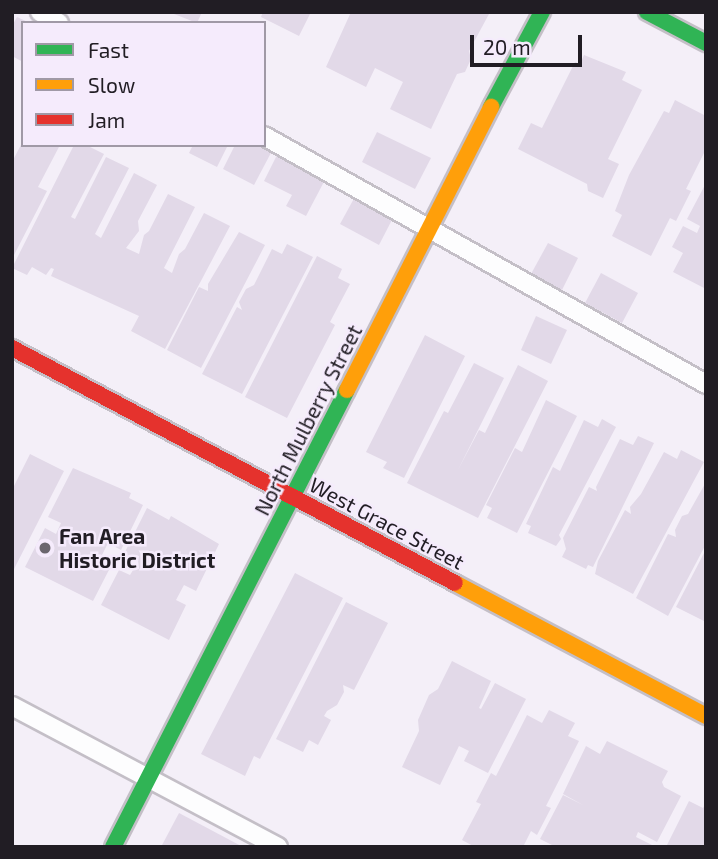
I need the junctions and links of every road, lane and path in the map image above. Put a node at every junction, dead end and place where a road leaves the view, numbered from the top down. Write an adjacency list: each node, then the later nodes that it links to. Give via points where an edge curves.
1 (40, 12): 4 (lane)
2 (542, 12): 7 (street, North Mulberry Street)
3 (647, 12): 5 (street)
4 (56, 21)
5 (706, 43)
6 (266, 137): 7 (lane)
7 (428, 226): 9 (lane); 10 (street, North Mulberry Street)
8 (12, 348): 10 (street, West Grace Street)
9 (706, 384)
10 (294, 497): 12 (street, West Grace Street); 13 (street, North Mulberry Street)
11 (12, 706): 13 (lane)
12 (706, 716)
13 (149, 779): 14 (street, North Mulberry Street); 15 (lane)
14 (113, 847)
15 (278, 847)

